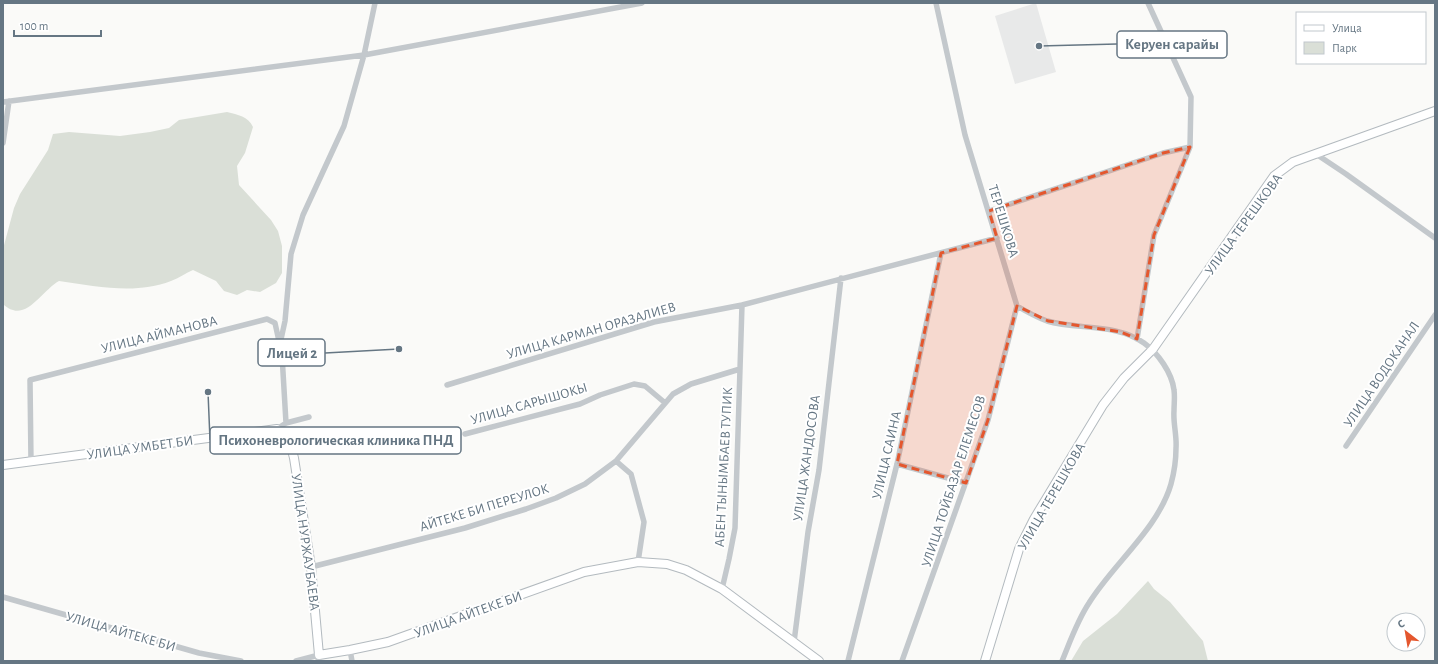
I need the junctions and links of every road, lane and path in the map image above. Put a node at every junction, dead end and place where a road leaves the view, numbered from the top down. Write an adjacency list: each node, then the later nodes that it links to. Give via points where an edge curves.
1 (375, 3): 5 (street)
2 (642, 3): 5 (street)
3 (936, 3): 11 (street, ТЕРЕШКОВА, via 966,135)
4 (1148, 3): 9 (street, via 1191,98)
5 (364, 55): 6 (street); 20 (street, via 344,126 303,215 291,254)
6 (6, 102): 8 (street)
7 (1435, 111): 10 (street, УЛИЦА ТЕРЕШКОВА)
8 (3, 143)
9 (1190, 148): 11 (street, via 1163,153); 19 (street, via 1154,235)
10 (1316, 154): 13 (street); 21 (street, УЛИЦА ТЕРЕШКОВА, via 1293,162 1274,176)
11 (989, 211): 12 (street, ТЕРЕШКОВА)
12 (997, 238): 14 (street, УЛИЦА КАРМАН ОРАЗАЛИЕВ); 17 (street, ТЕРЕШКОВА)
13 (1435, 238)
14 (941, 253): 15 (street, УЛИЦА КАРМАН ОРАЗАЛИЕВ); 32 (street, УЛИЦА САИНА)
15 (841, 278): 16 (street, УЛИЦА КАРМАН ОРАЗАЛИЕВ); 39 (street, УЛИЦА ЖАНДОСОВА, via 819,470)
16 (742, 305): 22 (street, АБЕН ТЫНЫМБАЕВ ТУПИК); 23 (street, УЛИЦА КАРМАН ОРАЗАЛИЕВ, via 654,322)
17 (1017, 306): 19 (street, via 1033,316 1048,321 1121,332); 34 (street, УЛИЦА ТОЙБАЗАР ЕЛЕМЕСОВ, via 988,420)
18 (1435, 315): 29 (street, УЛИЦА ВОДОКАНАЛ)
19 (1137, 338): 21 (street)
20 (280, 346): 26 (street, УЛИЦА АЙМАНОВА); 31 (street, УЛИЦА АЙМАНОВА, via 275,324 267,319 30,380)
21 (1152, 350): 50 (street, УЛИЦА ТЕРЕШКОВА, via 1124,378 1103,405 1034,519 1019,549); 51 (street, via 1171,376 1174,390 1176,448 1171,483 1164,501 1136,544 1089,603)
22 (740, 369): 24 (street, АЙТЕКЕ БИ ПЕРЕУЛОК, via 682,387); 37 (street, АБЕН ТЫНЫМБАЕВ ТУПИК, via 734,528)
23 (447, 385)
24 (664, 402): 28 (street, УЛИЦА САРЫШОКЫ, via 645,386 634,384 580,404); 30 (street, АЙТЕКЕ БИ ПЕРЕУЛОК)
25 (309, 417): 26 (street)
26 (286, 424): 27 (street)
27 (277, 429): 31 (street, УЛИЦА УМБЕТ БИ); 36 (street, УЛИЦА НУРЖАУБАЕВА, via 290,443 294,458)
28 (465, 434)
29 (1346, 446)
30 (616, 461): 35 (street, via 631,474 644,522); 36 (street, АЙТЕКЕ БИ ПЕРЕУЛОК, via 585,484 526,509 449,532)
31 (32, 462): 33 (street, УЛИЦА УМБЕТ БИ)
32 (897, 464): 34 (street); 48 (street, УЛИЦА САИНА)
33 (3, 465)
34 (966, 483): 49 (street, УЛИЦА ТОЙБАЗАР ЕЛЕМЕСОВ)
35 (638, 562): 37 (street, УЛИЦА АЙТЕКЕ БИ, via 667,564 686,570); 40 (street, УЛИЦА АЙТЕКЕ БИ, via 584,572 388,642)
36 (311, 567): 42 (street, УЛИЦА НУРЖАУБАЕВА)
37 (722, 589): 39 (street, УЛИЦА АЙТЕКЕ БИ)
38 (3, 597): 41 (street, УЛИЦА АЙТЕКЕ БИ)
39 (794, 642): 47 (street, УЛИЦА АЙТЕКЕ БИ)
40 (350, 650): 42 (street, УЛИЦА АЙТЕКЕ БИ); 46 (street)
41 (199, 654): 43 (street); 44 (street, УЛИЦА АЙТЕКЕ БИ)
42 (318, 658): 45 (street, УЛИЦА АЙТЕКЕ БИ)
43 (197, 661)
44 (241, 661)
45 (296, 661)
46 (352, 661)
47 (819, 661)
48 (848, 661)
49 (902, 661)
50 (985, 661)
51 (1062, 661)

